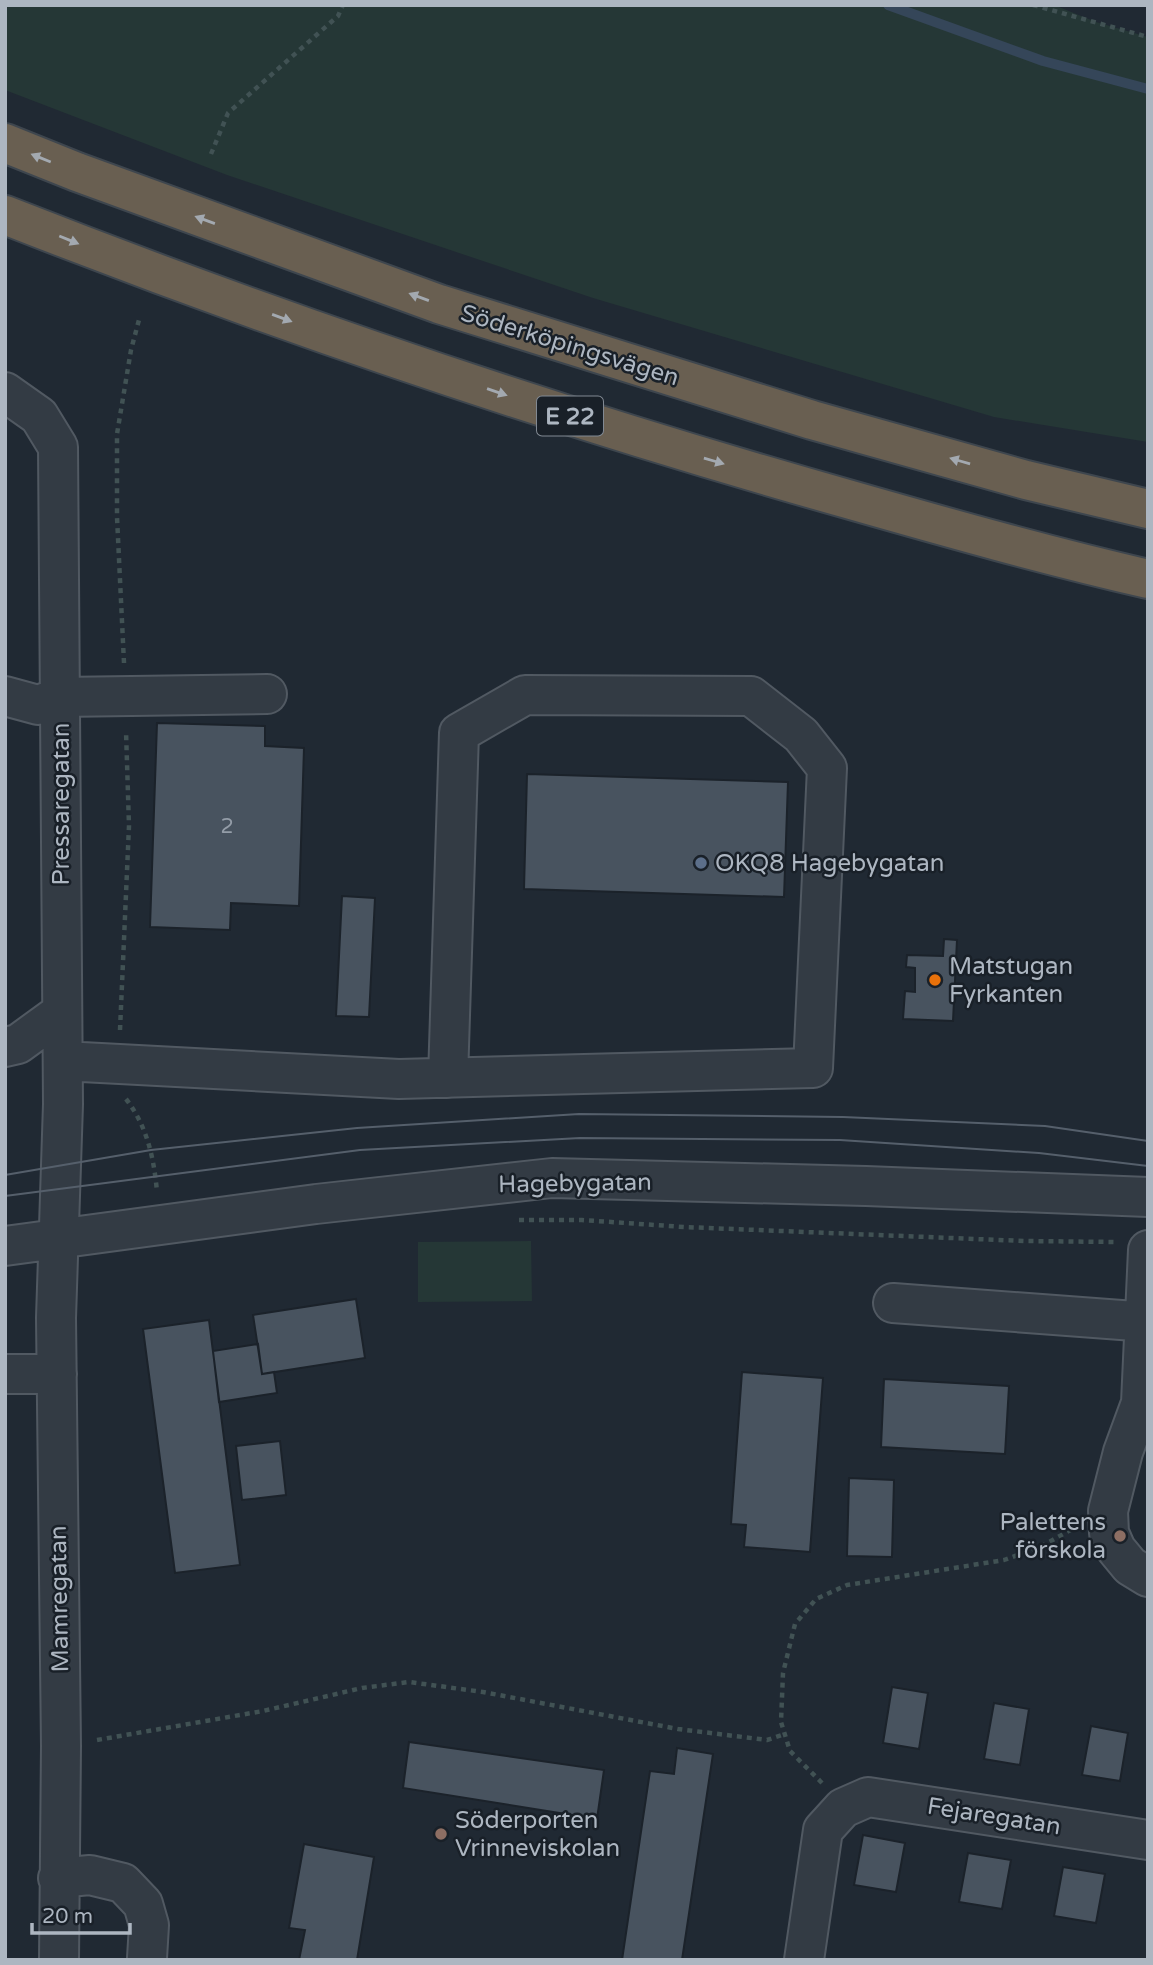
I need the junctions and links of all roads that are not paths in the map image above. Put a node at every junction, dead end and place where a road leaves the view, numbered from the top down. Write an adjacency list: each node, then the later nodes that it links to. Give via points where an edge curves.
1 (5, 143): 4 (highway, Söderköpingsvägen, one-way to 1, via 811,420 439,304)
2 (5, 215): 7 (highway, E 22, one-way to 7, via 519,400 693,456)
3 (9, 400): 12 (street, Pressaregatan, via 39,416 58,447)
4 (1026, 480): 5 (highway); 6 (highway, Söderköpingsvägen)
5 (1148, 487)
6 (1148, 509)
7 (1060, 559): 8 (highway, E 22); 9 (highway)
8 (1148, 579)
9 (1148, 599)
10 (268, 694): 12 (street)
11 (5, 696): 12 (street, via 38,705)
12 (60, 696): 13 (street, Pressaregatan)
13 (62, 1012): 14 (street, via 18,1044); 15 (street, Pressaregatan)
14 (5, 1047)
15 (63, 1061): 16 (street); 18 (street, Pressaregatan)
16 (447, 1078): 16 (street, via 813,1068 827,768 801,735 751,696 526,695 459,733)
17 (1148, 1197): 18 (street, Hagebygatan, via 552,1178)
18 (59, 1238): 19 (street, Hagebygatan); 24 (street, Mamregatan)
19 (5, 1246)
20 (1137, 1247): 22 (street)
21 (893, 1303): 22 (street)
22 (1147, 1321): 25 (street, via 1141,1403 1108,1511 1109,1533 1116,1549 1130,1566)
23 (5, 1374): 24 (street)
24 (57, 1374): 27 (street, Mamregatan)
25 (1148, 1577)
26 (1148, 1840): 30 (street, Fejaregatan, via 868,1797 843,1808 823,1830)
27 (58, 1878): 28 (street, via 90,1875 123,1882 143,1904 149,1925); 29 (street, Mamregatan)
28 (147, 1958)
29 (59, 1960)
30 (804, 1960)

